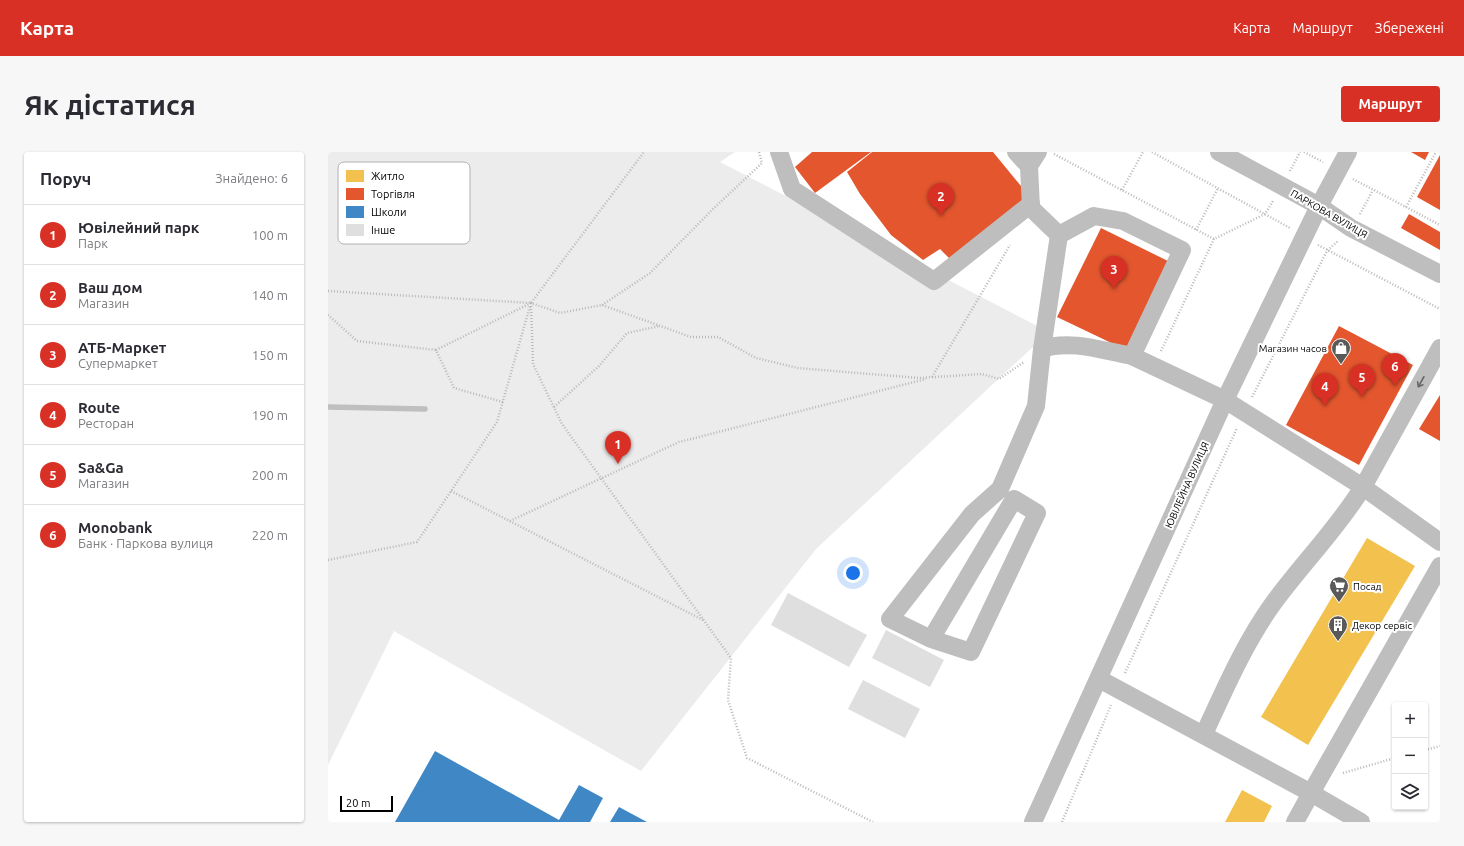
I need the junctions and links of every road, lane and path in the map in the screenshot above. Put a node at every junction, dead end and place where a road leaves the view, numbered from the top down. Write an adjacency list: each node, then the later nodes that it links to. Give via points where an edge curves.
1 (644, 152): 31 (path)
2 (758, 152): 32 (path, via 762,163 713,208 650,273)
3 (779, 152): 17 (street, via 792,189 934,281)
4 (1016, 152): 11 (street)
5 (1050, 152): 15 (path)
6 (1143, 152): 15 (path)
7 (1152, 152): 14 (path)
8 (1219, 152): 12 (street, ПАРКОВА ВУЛИЦЯ)
9 (1348, 152): 13 (street, ЮВІЛЕЙНА ВУЛИЦЯ)
10 (1436, 152): 19 (path)
11 (1034, 159): 17 (street)
12 (1247, 159): 18 (street, ПАРКОВА ВУЛИЦЯ)
13 (1338, 171): 16 (path); 18 (street, ЮВІЛЕЙНА ВУЛИЦЯ)
14 (1218, 188): 20 (path); 23 (path)
15 (1122, 190): 23 (path)
16 (1373, 190): 19 (path); 22 (path)
17 (1031, 204): 24 (street, via 1031,208)
18 (1319, 206): 22 (street, ПАРКОВА ВУЛИЦЯ); 25 (street, ЮВІЛЕЙНА ВУЛИЦЯ)
19 (1406, 207): 21 (path)
20 (1265, 214): 25 (path); 26 (path)
21 (1440, 225)
22 (1351, 228): 28 (path); 29 (street, ПАРКОВА ВУЛИЦЯ)
23 (1196, 230): 26 (path)
24 (1059, 235): 37 (street); 39 (street, via 1094,216 1123,221 1182,250)
25 (1305, 236): 28 (path); 42 (street, ЮВІЛЕЙНА ВУЛИЦЯ)
26 (1214, 239): 40 (path)
27 (1012, 242): 41 (path)
28 (1327, 251): 33 (path); 45 (path)
29 (1440, 274)
30 (328, 292): 31 (path)
31 (531, 303): 32 (path, via 560,312); 38 (path); 43 (path); 44 (path, via 533,364)
32 (602, 306): 35 (path)
33 (1440, 309)
34 (328, 315): 38 (path, via 357,341)
35 (660, 326): 41 (path, via 691,337 718,337 756,358 798,368); 44 (path, via 627,333 599,366)
36 (1440, 348): 47 (street, one-way to 47)
37 (1042, 349): 39 (street, via 1053,345 1088,347); 41 (path, via 999,378 982,374); 49 (street, via 1036,406)
38 (436, 350): 43 (path, via 454,388)
39 (1132, 356): 40 (street)
40 (1153, 366): 42 (street)
41 (932, 377): 46 (path, via 679,442)
42 (1225, 400): 45 (street); 56 (street, ЮВІЛЕЙНА ВУЛИЦЯ)
43 (503, 402): 48 (path, via 497,422)
44 (554, 406): 46 (path, via 562,424)
45 (1244, 413): 47 (street); 57 (path)
46 (602, 478): 50 (path); 54 (path)
47 (1363, 487): 51 (street); 58 (street, via 1271,606 1228,682)
48 (451, 490): 50 (path); 52 (path, via 417,542)
49 (1007, 494): 55 (street); 55 (street, via 972,514 890,619); 55 (street, via 1037,514 971,652)
50 (510, 521): 54 (path)
51 (1440, 542)
52 (328, 560)
53 (1440, 566): 62 (street)
54 (705, 621): 63 (path, via 731,658 728,700 747,758)
55 (931, 639)
56 (1099, 679): 57 (street); 64 (street, ЮВІЛЕЙНА ВУЛИЦЯ)
57 (1117, 690): 58 (street); 65 (path)
58 (1204, 734): 62 (street)
59 (1440, 746): 60 (path)
60 (1428, 749)
61 (1392, 759): 62 (path)
62 (1314, 787): 66 (street); 67 (street)
63 (873, 822)
64 (1033, 822)
65 (1062, 822)
66 (1295, 822)
67 (1361, 822)

